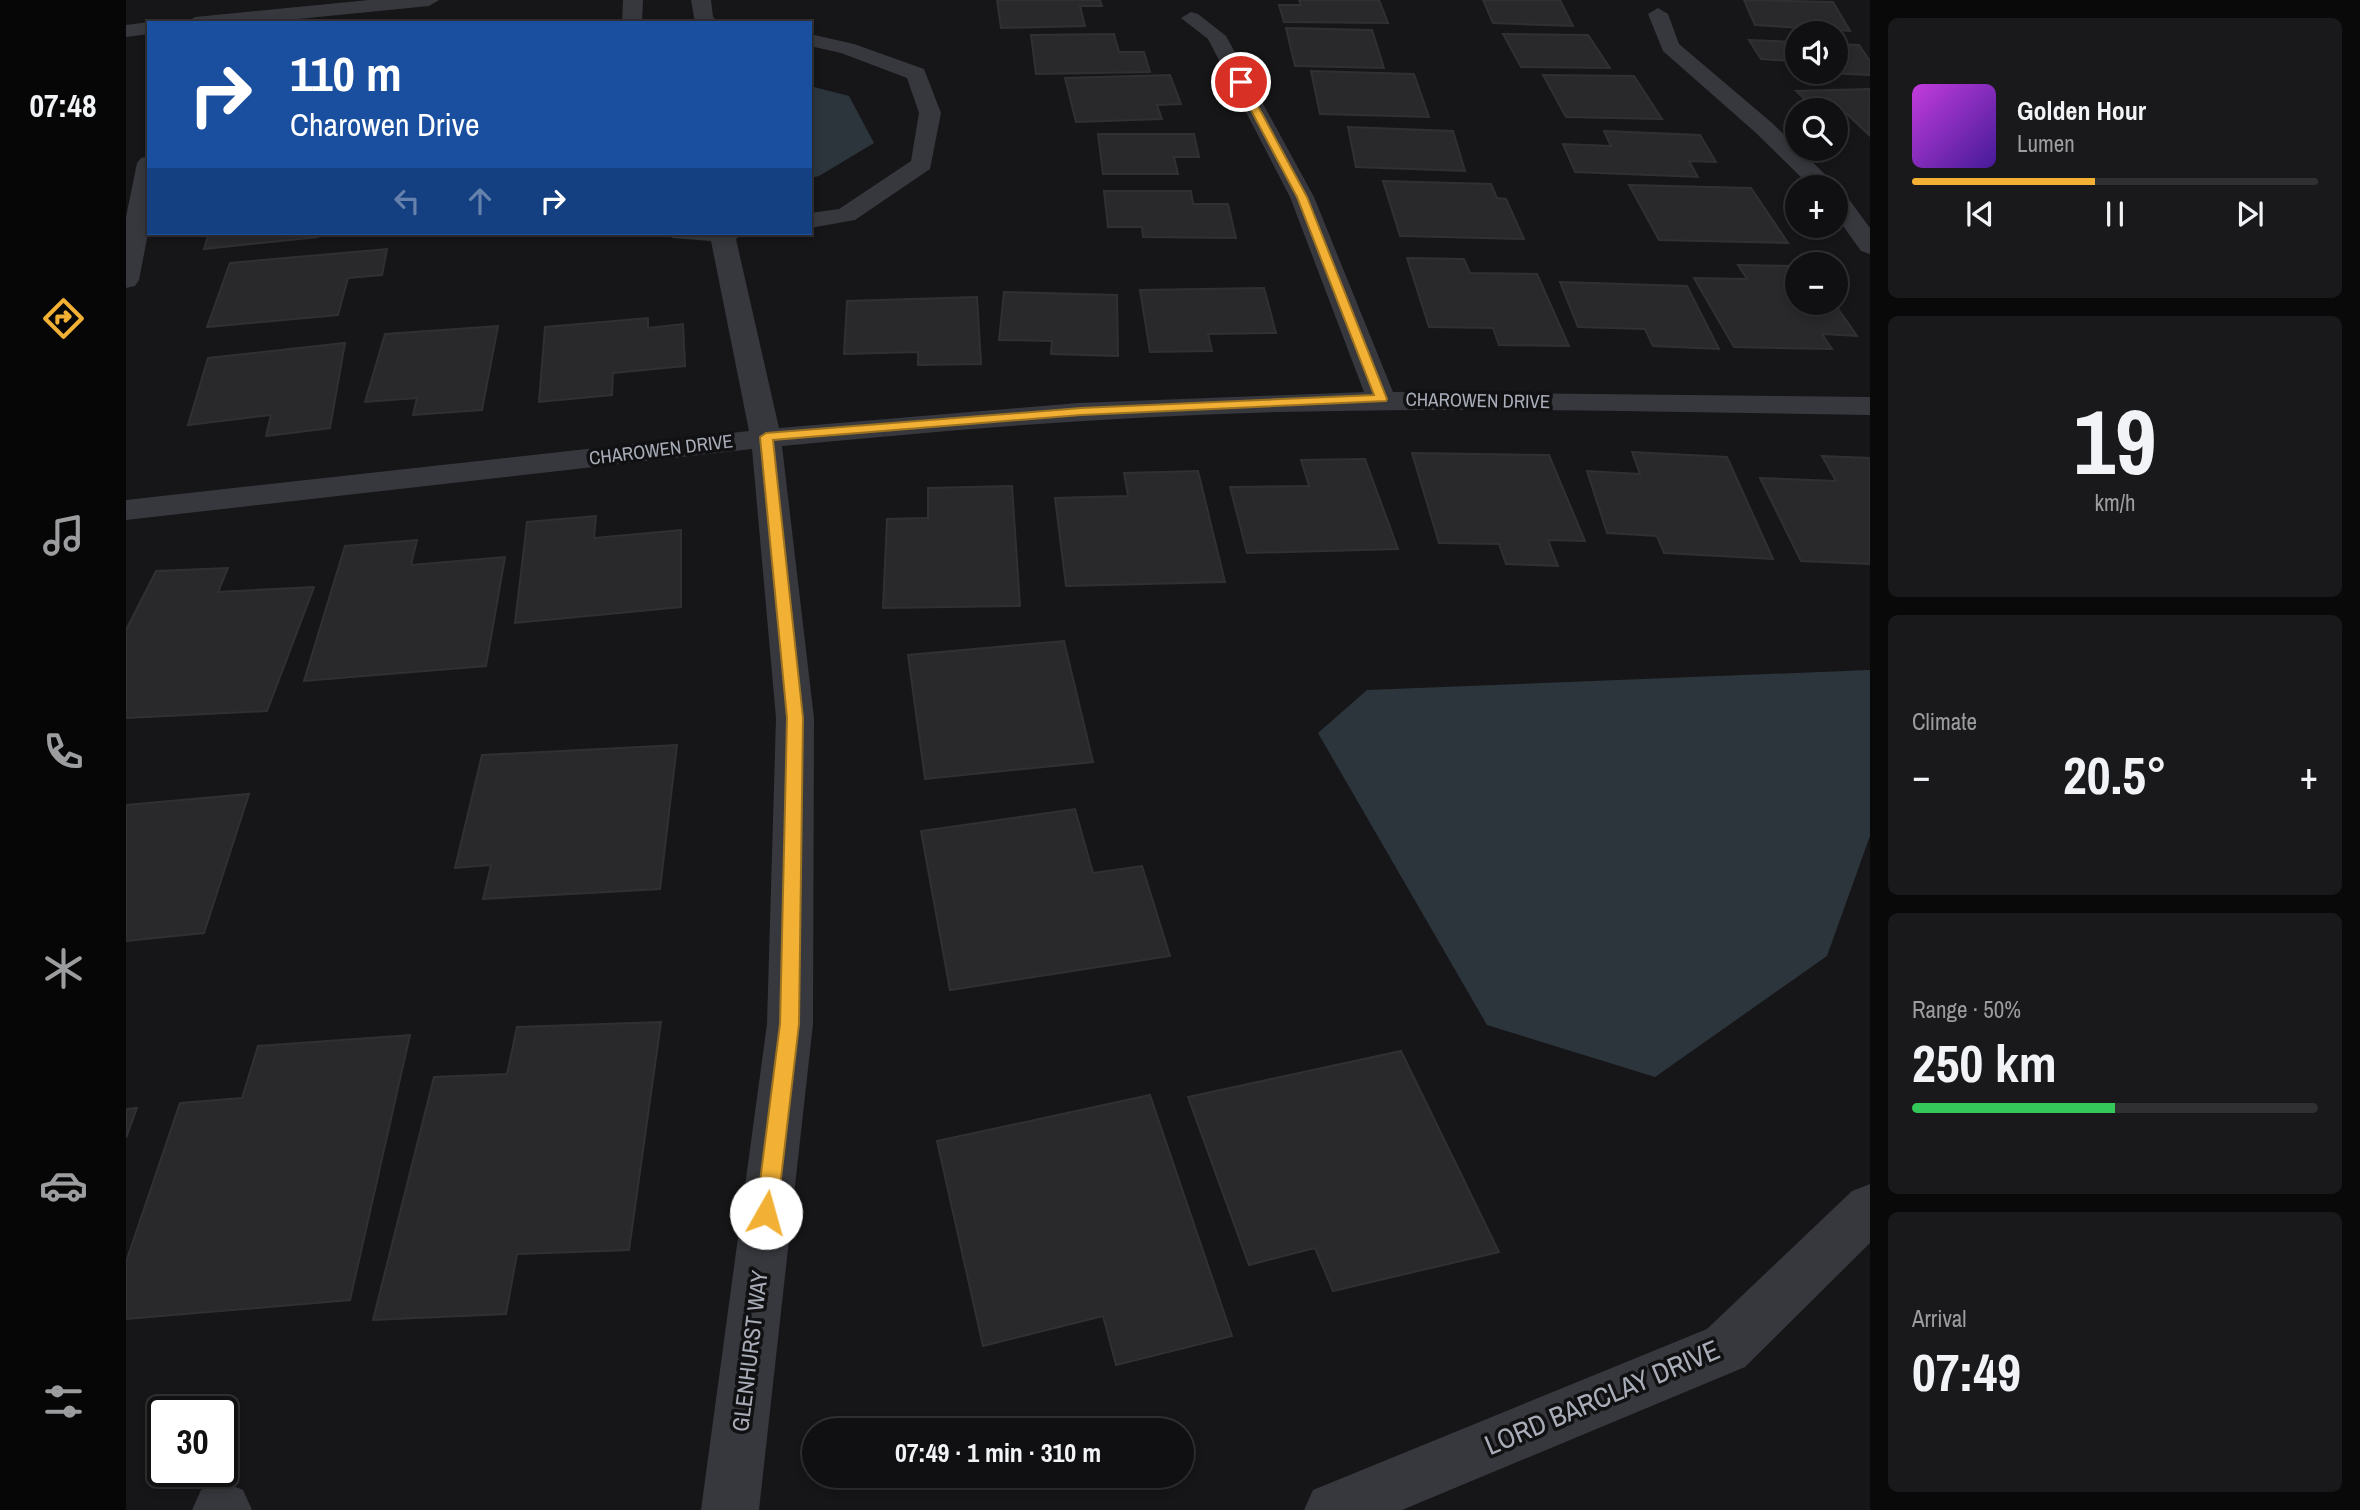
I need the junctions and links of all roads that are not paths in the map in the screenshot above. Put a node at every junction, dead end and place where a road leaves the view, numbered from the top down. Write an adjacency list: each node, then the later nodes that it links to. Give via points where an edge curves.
1 (429, 0): 6 (street)
2 (633, 0): 7 (street)
3 (701, 0): 8 (street)
4 (1658, 15): 13 (street, via 1671,47)
5 (1191, 18): 19 (street, via 1216,36 1302,197)
6 (215, 21)
7 (632, 21)
8 (705, 21)
9 (147, 28): 10 (street)
10 (126, 31)
11 (812, 40): 15 (street, via 847,48 916,74 930,113 922,164 846,215)
12 (147, 173): 18 (street)
13 (1812, 175)
14 (1848, 216): 17 (street)
15 (812, 221)
16 (726, 235): 21 (street, GLENHURST WAY)
17 (1870, 246)
18 (126, 280)
19 (1381, 399): 20 (street, CHAROWEN DRIVE); 21 (street, CHAROWEN DRIVE, via 1081,411)
20 (1870, 406)
21 (766, 437): 22 (street, CHAROWEN DRIVE); 24 (street, GLENHURST WAY, via 795,718 790,1024)
22 (126, 510)
23 (1870, 1208): 25 (street, LORD BARCLAY DRIVE, via 1726,1348)
24 (730, 1510)
25 (1333, 1510)

